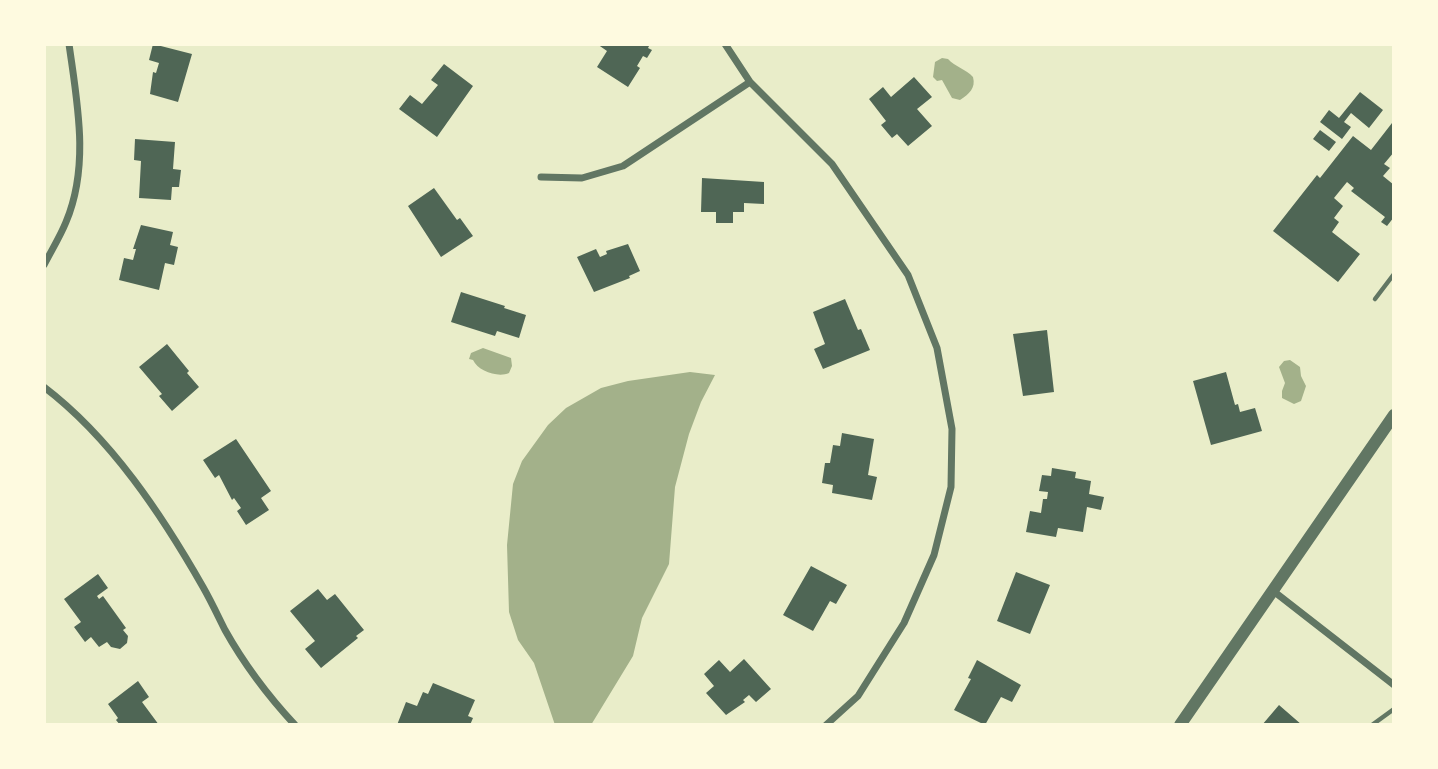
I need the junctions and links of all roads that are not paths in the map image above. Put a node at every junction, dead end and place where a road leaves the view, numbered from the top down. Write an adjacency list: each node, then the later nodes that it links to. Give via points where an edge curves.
1 (69, 44): 5 (street, via 80,131 76,184 67,220)
2 (725, 44): 3 (street)
3 (750, 82): 4 (street, via 623,166 582,178); 14 (street, via 832,164 908,275 937,348 952,429 951,487 924,578 904,623 858,696)
4 (541, 177)
5 (44, 265)
6 (1394, 274): 7 (lane)
7 (1375, 299)
8 (44, 387): 13 (street, via 66,404 140,485 226,632)
9 (1394, 415): 10 (street)
10 (1272, 590): 11 (street); 15 (street)
11 (1394, 685)
12 (1394, 709): 16 (lane)
13 (295, 725)
14 (826, 725)
15 (1180, 725)
16 (1372, 725)

